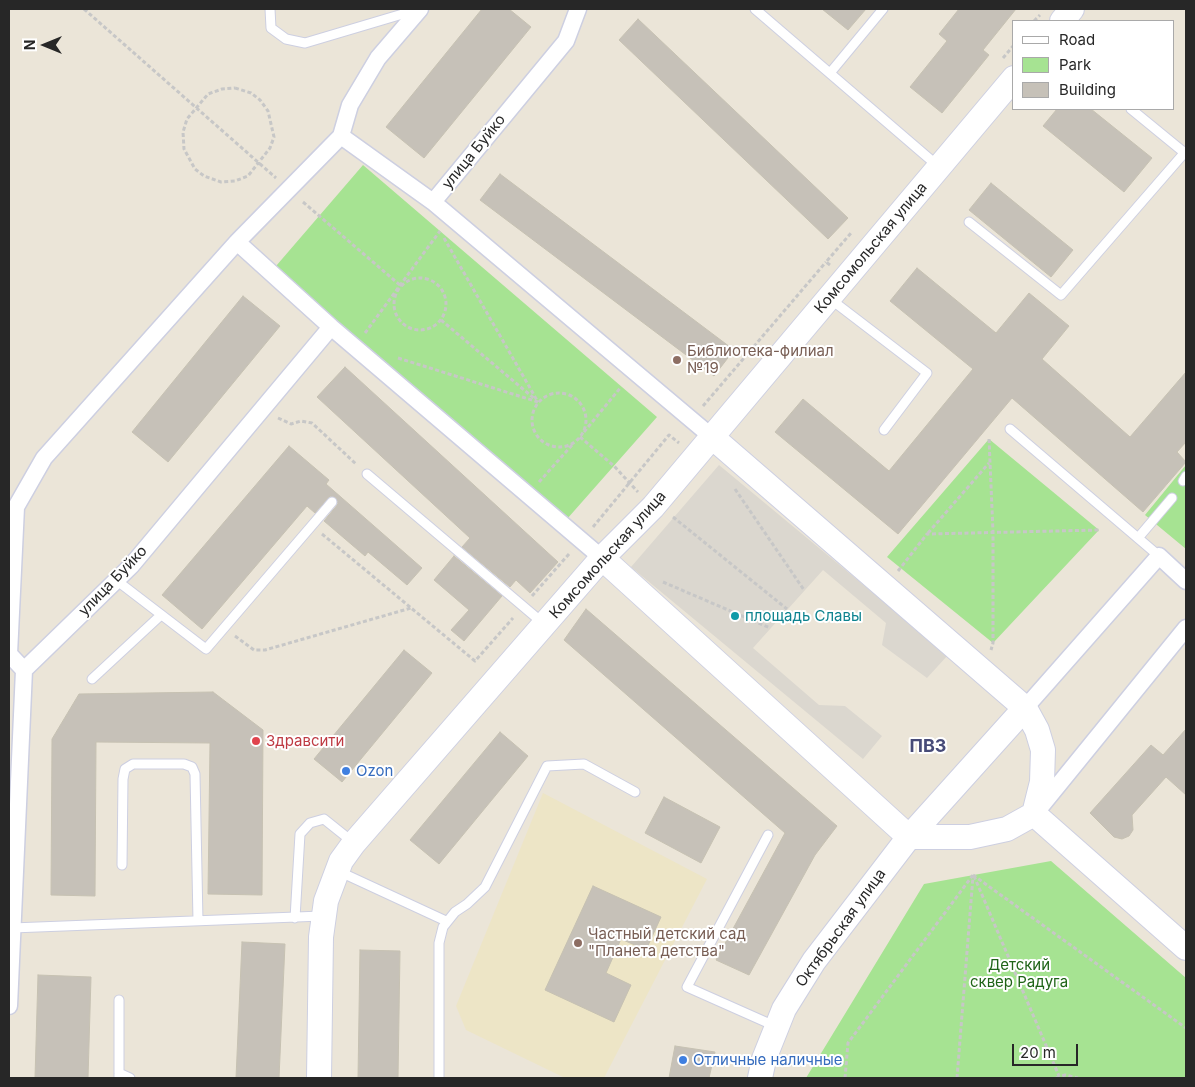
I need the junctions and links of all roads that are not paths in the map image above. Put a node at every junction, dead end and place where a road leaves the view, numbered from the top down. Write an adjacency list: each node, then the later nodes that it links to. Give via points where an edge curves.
1 (270, 9): 2 (lane, via 271,28 286,39 305,43)
2 (418, 9): 11 (street, via 378,58 350,105)
3 (578, 9): 14 (street, улица Буйко, via 566,40)
4 (755, 9): 8 (lane)
5 (883, 9): 8 (lane)
6 (1072, 9): 7 (street)
7 (1063, 20)
8 (830, 73): 13 (lane)
9 (1012, 80): 13 (street, Комсомольская улица)
10 (1132, 110): 12 (lane)
11 (340, 136): 14 (street, улица Буйко); 16 (street)
12 (1186, 153): 15 (lane, via 1061,295)
13 (939, 167): 17 (street, Комсомольская улица)
14 (433, 202): 21 (street)
15 (969, 222)
16 (237, 242): 18 (street); 33 (street, via 44,458 16,507)
17 (829, 298): 20 (lane, via 927,373); 21 (street, Комсомольская улица)
18 (331, 327): 27 (street); 28 (street, улица Буйко)
19 (1010, 429): 25 (lane)
20 (884, 430)
21 (712, 437): 27 (street, Комсомольская улица, via 653,507); 36 (street)
22 (367, 474): 31 (lane)
23 (1172, 498): 25 (lane)
24 (332, 502): 30 (lane, via 206,649)
25 (1138, 538): 26 (lane)
26 (1159, 556): 29 (street); 36 (street)
27 (602, 558): 31 (street, Комсомольская улица); 40 (street)
28 (116, 580): 30 (lane); 34 (street, улица Буйко)
29 (1186, 581)
30 (161, 615): 35 (lane)
31 (545, 624): 41 (street, Комсомольская улица)
32 (1186, 628): 38 (street)
33 (9, 654): 34 (street)
34 (24, 670): 44 (street)
35 (92, 679)
36 (1025, 708): 38 (street, via 1037,730 1042,750 1042,782); 40 (street, Октябрьская улица)
37 (635, 792): 48 (lane, via 584,764 547,766 485,887)
38 (1034, 814): 40 (street, via 1007,829 970,837); 50 (street)
39 (768, 835): 53 (lane, via 687,987)
40 (909, 837): 53 (street, Октябрьская улица, via 814,961 784,1009)
41 (354, 843): 43 (street, Комсомольская улица); 46 (lane, via 324,819 310,823 300,834)
42 (122, 865): 47 (lane, via 122,779 125,769 133,764 184,764 192,767 195,774)
43 (336, 870): 45 (street, Комсомольская улица); 48 (lane)
44 (11, 885): 49 (street)
45 (323, 916): 46 (lane); 56 (street, Комсомольская улица)
46 (295, 918): 47 (lane)
47 (198, 921): 49 (lane)
48 (446, 921): 57 (lane, via 440,943)
49 (12, 928): 52 (street)
50 (1186, 948)
51 (119, 1000): 54 (lane)
52 (9, 1006)
53 (777, 1027): 58 (street, Октябрьская улица)
54 (119, 1076): 55 (lane)
55 (130, 1078)
56 (319, 1078)
57 (439, 1078)
58 (760, 1078)

